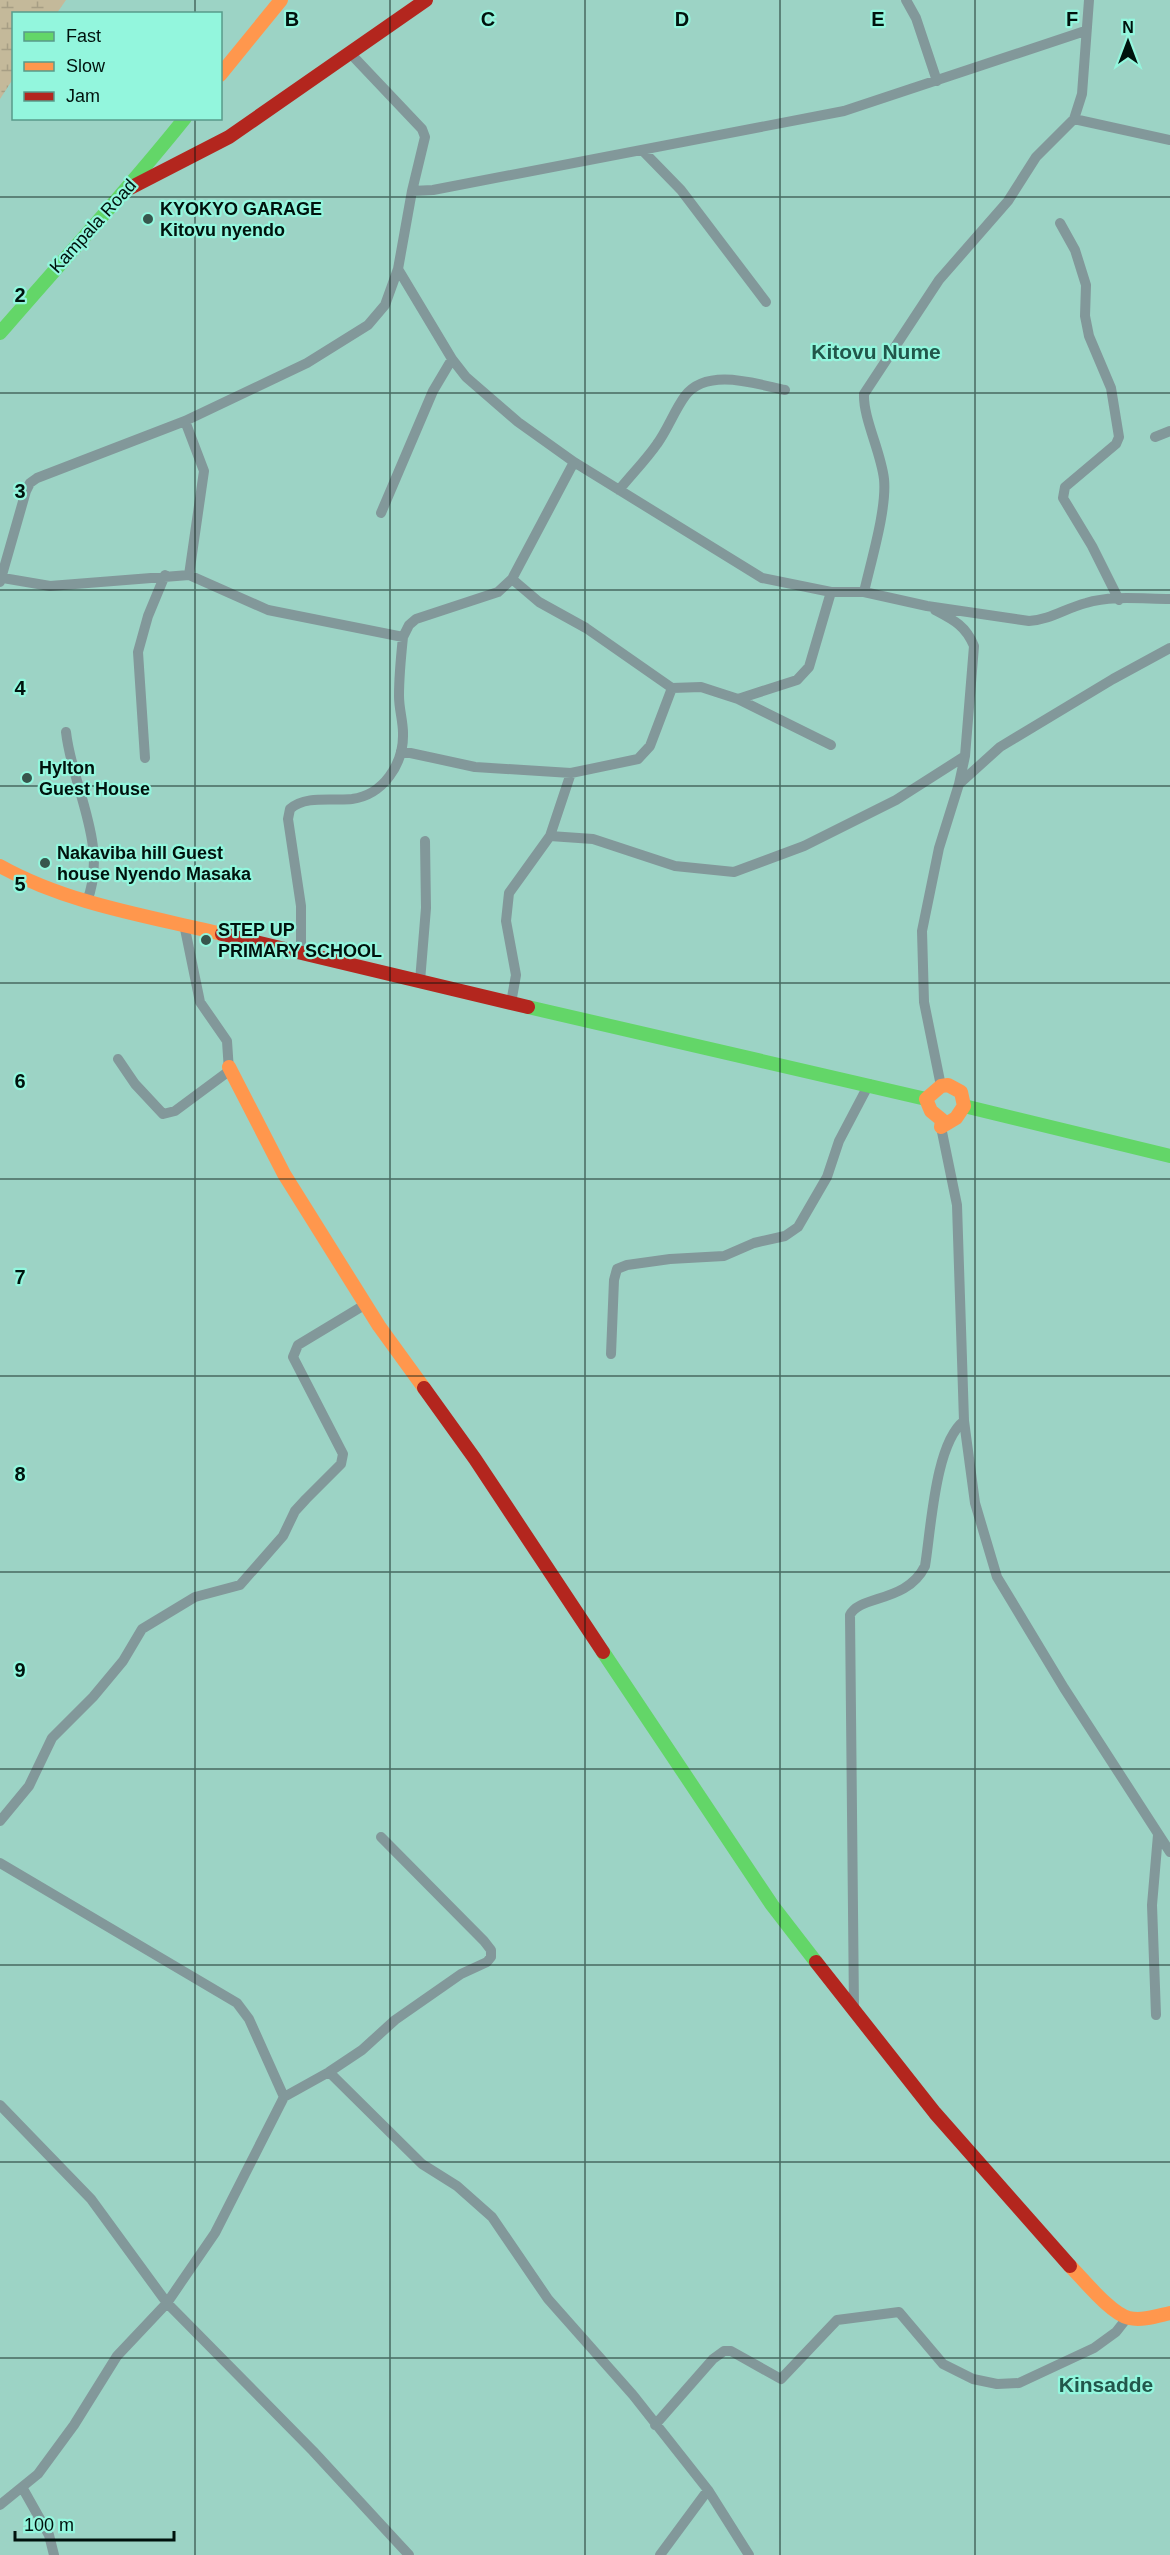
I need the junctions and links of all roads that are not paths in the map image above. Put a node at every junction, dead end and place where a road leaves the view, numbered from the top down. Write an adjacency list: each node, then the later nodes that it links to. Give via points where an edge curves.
1 (281, 0): 7 (street)
2 (426, 0): 6 (street)
3 (906, 0): 8 (street)
4 (1089, 0): 5 (street)
5 (1084, 31): 8 (street); 9 (street, via 1082,94)
6 (349, 52): 13 (street, via 229,137); 14 (street, via 422,129 425,144)
7 (222, 73)
8 (937, 81): 12 (street, via 844,111)
9 (1074, 119): 11 (street); 32 (street, via 1036,157 1008,201 939,280 864,394 884,487)
10 (183, 120): 13 (street, Kampala Road)
11 (1170, 140)
12 (643, 152): 14 (street); 17 (street, via 681,190)
13 (127, 190): 18 (street, Kampala Road, via 106,208)
14 (412, 191): 16 (street)
15 (1060, 223): 34 (street, via 1075,250 1086,285 1089,336 1111,388 1119,437 1116,444 1065,487 1063,498)
16 (398, 269): 19 (street); 21 (street, via 385,305 368,325 307,363)
17 (766, 302)
18 (0, 333)
19 (452, 359): 24 (street, via 466,377 518,422); 26 (street, via 433,392)
20 (785, 390): 25 (street, via 741,380 695,387 685,396 657,444)
21 (185, 421): 28 (street, via 204,471); 30 (street, via 30,483)
22 (1170, 431): 23 (street)
23 (1155, 437)
24 (574, 462): 25 (street); 29 (street)
25 (619, 490): 31 (street, via 762,578)
26 (381, 513)
27 (165, 575): 28 (street); 30 (street, via 50,586); 44 (street, via 138,652)
28 (189, 575): 36 (street, via 267,610)
29 (512, 579): 36 (street, via 498,592 417,619); 38 (street, via 539,602 586,628)
30 (1, 580)
31 (831, 592): 32 (street); 39 (street, via 804,674 797,680)
32 (864, 592): 35 (street)
33 (1170, 599): 34 (street)
34 (1119, 600): 35 (street, via 1086,603 1029,621)
35 (927, 606): 43 (street, via 961,624 974,646)
36 (403, 637): 42 (street, via 399,691)
37 (1170, 648): 46 (street, via 1000,747)
38 (672, 688): 39 (street, via 701,687); 45 (street, via 644,754 638,759)
39 (738, 699): 41 (street)
40 (66, 732): 50 (street, via 71,768 89,823 94,884)
41 (831, 745)
42 (401, 751): 45 (street, via 475,767); 52 (street, via 385,784 372,794 303,802 290,809 288,819 301,906)
43 (965, 756): 46 (street); 47 (street, via 896,800 804,846 734,872 675,866 593,839)
44 (145, 758)
45 (571, 773): 47 (street)
46 (959, 784): 58 (street, via 939,848 922,931 924,1002)
47 (550, 836): 54 (street, via 509,893 506,909 516,961)
48 (425, 841): 53 (street, via 426,908)
49 (0, 866): 50 (street, via 27,881)
50 (87, 901): 51 (street)
51 (184, 924): 52 (street); 56 (street, via 200,1002 227,1041)
52 (301, 952): 53 (street)
53 (420, 981): 54 (street)
54 (511, 1003): 57 (street)
55 (118, 1059): 56 (street, via 163,1114 175,1111 225,1077)
56 (229, 1067): 63 (street, via 284,1174)
57 (869, 1084): 59 (street); 64 (street, via 839,1141 827,1177 798,1227 724,1256 670,1259 617,1269)
58 (941, 1086): 59 (street); 60 (street, via 961,1092)
59 (926, 1099): 61 (street, via 931,1111 942,1120)
60 (964, 1106): 61 (street, via 956,1118); 62 (street)
61 (941, 1127): 65 (street, via 957,1205)
62 (1170, 1156)
63 (366, 1304): 66 (street, via 298,1345 293,1357 343,1454 341,1464 306,1498 283,1536 240,1585 195,1597 142,1629 123,1661 52,1738 29,1786); 71 (street, via 475,1459 772,1905)
64 (611, 1354)
65 (964, 1421): 67 (street, via 975,1503 997,1577); 71 (street, via 943,1455 920,1577 910,1588 860,1606 850,1615)
66 (0, 1821)
67 (1158, 1835): 69 (street); 72 (street, via 1152,1905)
68 (381, 1837): 73 (street, via 484,1941 491,1957 395,2020 362,2050)
69 (1170, 1852)
70 (0, 1863): 74 (street, via 237,2003 249,2019)
71 (854, 2009): 78 (street, via 935,2113 1057,2253 1110,2307)
72 (1156, 2015)
73 (329, 2072): 74 (street); 79 (street, via 422,2164 457,2186 492,2217 548,2299)
74 (284, 2097): 76 (street, via 215,2233)
75 (0, 2105): 76 (street, via 91,2199)
76 (167, 2303): 80 (street, via 117,2356 74,2425 38,2474); 84 (street)
77 (1170, 2313): 78 (street)
78 (1127, 2318): 79 (street, via 1094,2348 1019,2383 997,2384 973,2379 943,2364 899,2312 847,2317 829,2327 781,2379 731,2351 724,2351)
79 (655, 2425): 81 (street)
80 (22, 2487): 82 (street); 83 (street, via 49,2535)
81 (708, 2490): 85 (street); 86 (street)
82 (0, 2505)
83 (54, 2555)
84 (410, 2555)
85 (660, 2555)
86 (749, 2555)

